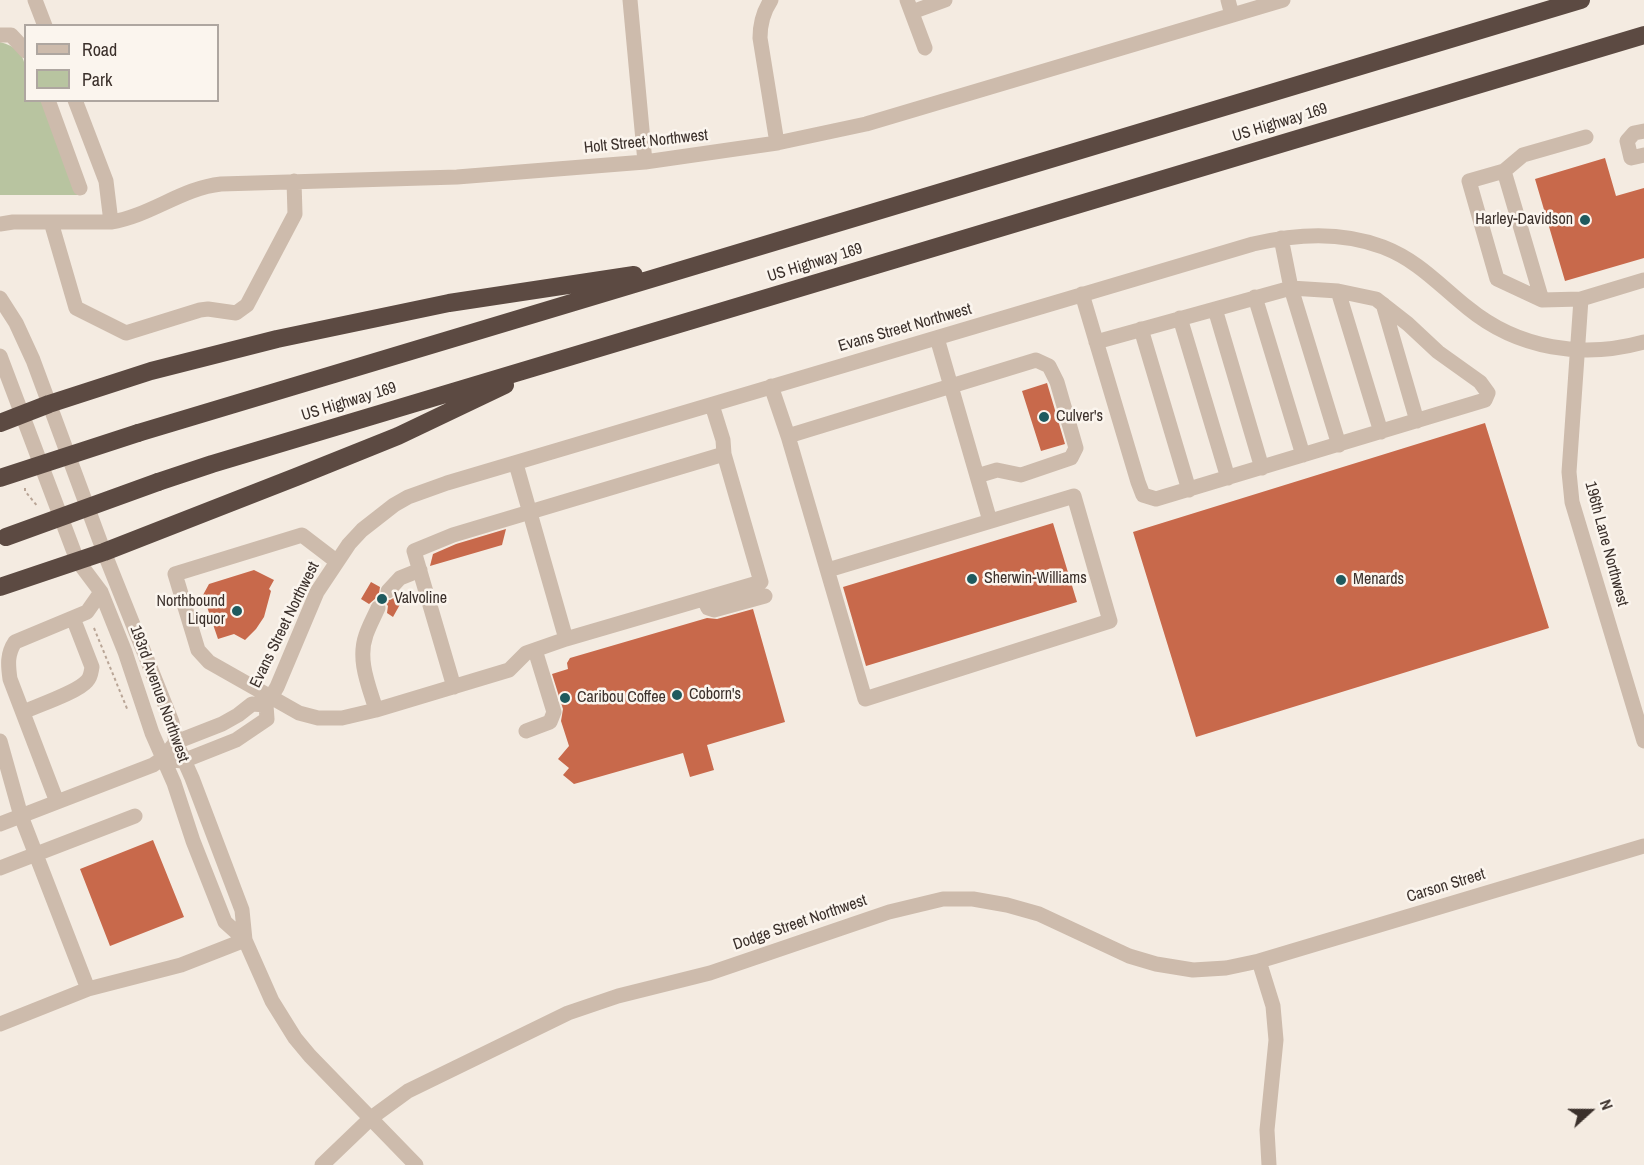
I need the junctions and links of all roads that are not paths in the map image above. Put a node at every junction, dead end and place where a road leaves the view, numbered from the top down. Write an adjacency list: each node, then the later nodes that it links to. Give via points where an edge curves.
1 (35, 0): 9 (street)
2 (630, 0): 20 (street)
3 (771, 0): 18 (street, via 760,24 760,38)
4 (945, 0): 7 (street)
5 (1283, 0): 8 (street, Holt Street Northwest)
6 (1581, 0): 28 (highway, US Highway 169)
7 (910, 6): 12 (street)
8 (1230, 8): 18 (street, Holt Street Northwest, via 866,124)
9 (44, 24)
10 (0, 34): 13 (street, via 11,35)
11 (1644, 35): 46 (highway, US Highway 169)
12 (925, 48)
13 (24, 49)
14 (49, 102): 23 (street)
15 (76, 102): 25 (street, via 106,181)
16 (1644, 131): 19 (street, via 1627,141 1631,159)
17 (1587, 137): 21 (street, via 1522,154)
18 (777, 143): 20 (street, Holt Street Northwest)
19 (1644, 155)
20 (645, 162): 22 (street, Holt Street Northwest, via 457,177)
21 (1504, 171): 36 (street); 36 (street, via 1468,181 1497,279)
22 (294, 181): 24 (street, via 295,214 242,310 230,313 208,309 126,333 76,308); 25 (street, Holt Street Northwest, via 210,185)
23 (80, 188)
24 (51, 222): 25 (street, Holt Street Northwest); 26 (street, Holt Street Northwest)
25 (111, 222)
26 (0, 224)
27 (1281, 238): 30 (street); 32 (street, Evans Street Northwest); 44 (street, Evans Street Northwest, via 1325,235 1383,248 1417,264 1469,309 1503,330 1539,345)
28 (698, 265): 49 (highway, via 448,303 277,339 151,371); 62 (highway, US Highway 169, bridge)
29 (1644, 280): 35 (street)
30 (1291, 288): 31 (street); 33 (street); 56 (street)
31 (1338, 291): 37 (street); 54 (street)
32 (1082, 294): 41 (street, Evans Street Northwest); 42 (street)
33 (1256, 297): 38 (street); 58 (street)
34 (0, 298): 49 (street, 193rd Avenue Northwest, via 25,340)
35 (1581, 299): 36 (street); 44 (street, 196th Lane Northwest)
36 (1542, 300)
37 (1383, 304): 52 (street); 52 (street, via 1480,382 1488,393 1485,400)
38 (1215, 309): 39 (street); 60 (street)
39 (1180, 318): 40 (street); 63 (street)
40 (1141, 329): 42 (street); 64 (street)
41 (937, 338): 47 (street, Evans Street Northwest); 48 (street)
42 (1096, 342): 64 (street, via 1143,495 1156,499)
43 (1644, 342): 44 (street, Evans Street Northwest)
44 (1578, 351): 88 (street, 196th Lane Northwest, via 1569,472 1572,502)
45 (0, 356): 51 (street, 193rd Avenue Northwest)
46 (559, 360): 67 (highway, US Highway 169, bridge, via 223,460); 68 (highway, via 398,436)
47 (771, 386): 50 (street, Evans Street Northwest); 55 (street)
48 (952, 387): 55 (street); 61 (street); 61 (street, via 1036,360 1049,366 1076,448 1071,458 1021,475 998,470)
49 (49, 404): 51 (highway); 68 (street, 193rd Avenue Northwest)
50 (712, 405): 57 (street); 59 (street, Evans Street Northwest)
51 (21, 414): 53 (highway); 69 (street, 193rd Avenue Northwest)
52 (1417, 421): 54 (street)
53 (0, 423)
54 (1381, 432): 56 (street)
55 (788, 436): 72 (street)
56 (1339, 445): 58 (street)
57 (724, 454): 65 (street); 77 (street, via 761,582)
58 (1303, 456): 60 (street)
59 (516, 464): 65 (street); 70 (street, Evans Street Northwest, via 408,497 362,530)
60 (1262, 468): 63 (street)
61 (977, 476): 66 (street)
62 (0, 478)
63 (1228, 478): 64 (street)
64 (1189, 490)
65 (530, 513): 71 (street, via 414,550); 80 (street)
66 (990, 521): 72 (street); 72 (street, via 1074,496 1110,621 866,699)
67 (3, 538)
68 (104, 552): 69 (highway); 89 (street, 193rd Avenue Northwest, via 172,722)
69 (77, 560): 73 (highway); 75 (street, 193rd Avenue Northwest)
70 (336, 561): 83 (street, Evans Street Northwest, via 317,592); 83 (street, via 302,535 176,574 202,656)
71 (420, 570): 74 (street, via 400,578); 82 (street)
72 (828, 570)
73 (0, 587)
74 (388, 591)
75 (101, 592): 79 (street, via 87,612); 90 (street, 193rd Avenue Northwest)
76 (765, 596): 77 (street, via 714,610 708,608)
77 (704, 599): 80 (street)
78 (378, 608): 84 (street, via 366,635 363,657)
79 (73, 618): 85 (street, via 15,642 10,650 10,679); 85 (street, via 92,667 91,675 78,688)
80 (566, 639): 81 (street)
81 (535, 650): 82 (street, via 526,653 509,670); 86 (street, via 554,712 550,722)
82 (454, 687): 84 (street)
83 (269, 701): 84 (street, via 318,718 342,718); 89 (street, Evans Street Northwest, via 252,704 222,724); 91 (street, Evans Street Northwest, via 267,719 250,731)
84 (376, 710)
85 (23, 712): 92 (street)
86 (526, 731)
87 (0, 741): 93 (street)
88 (1644, 741)
89 (176, 742): 90 (street, Evans Street Northwest); 91 (street, 193rd Avenue Northwest)
90 (162, 759): 91 (street, Evans Street Northwest); 92 (street, Evans Street Northwest); 99 (street, 193rd Avenue Northwest, via 225,922)
91 (183, 761): 99 (street, 193rd Avenue Northwest, via 242,910)
92 (57, 802): 93 (street, Evans Street Northwest)
93 (21, 816): 95 (street, Evans Street Northwest); 97 (street)
94 (135, 816): 97 (street)
95 (0, 824)
96 (1644, 846): 100 (street, Carson Street)
97 (36, 853): 98 (street); 101 (street)
98 (0, 868)
99 (245, 940): 101 (street, via 181,965); 103 (street, 193rd Avenue Northwest, via 268,992 296,1038)
100 (1259, 961): 103 (street, Dodge Street Northwest, via 1193,970 1156,964 1129,956 1039,914 984,901 943,899 889,912 710,973 568,1012 417,1086); 106 (street, via 1273,1006 1276,1040 1267,1130)
101 (87, 989): 102 (street)
102 (0, 1024)
103 (371, 1118): 104 (street, Dodge Street Northwest); 105 (street, 193rd Avenue Northwest)
104 (322, 1165)
105 (416, 1165)
106 (1269, 1165)

